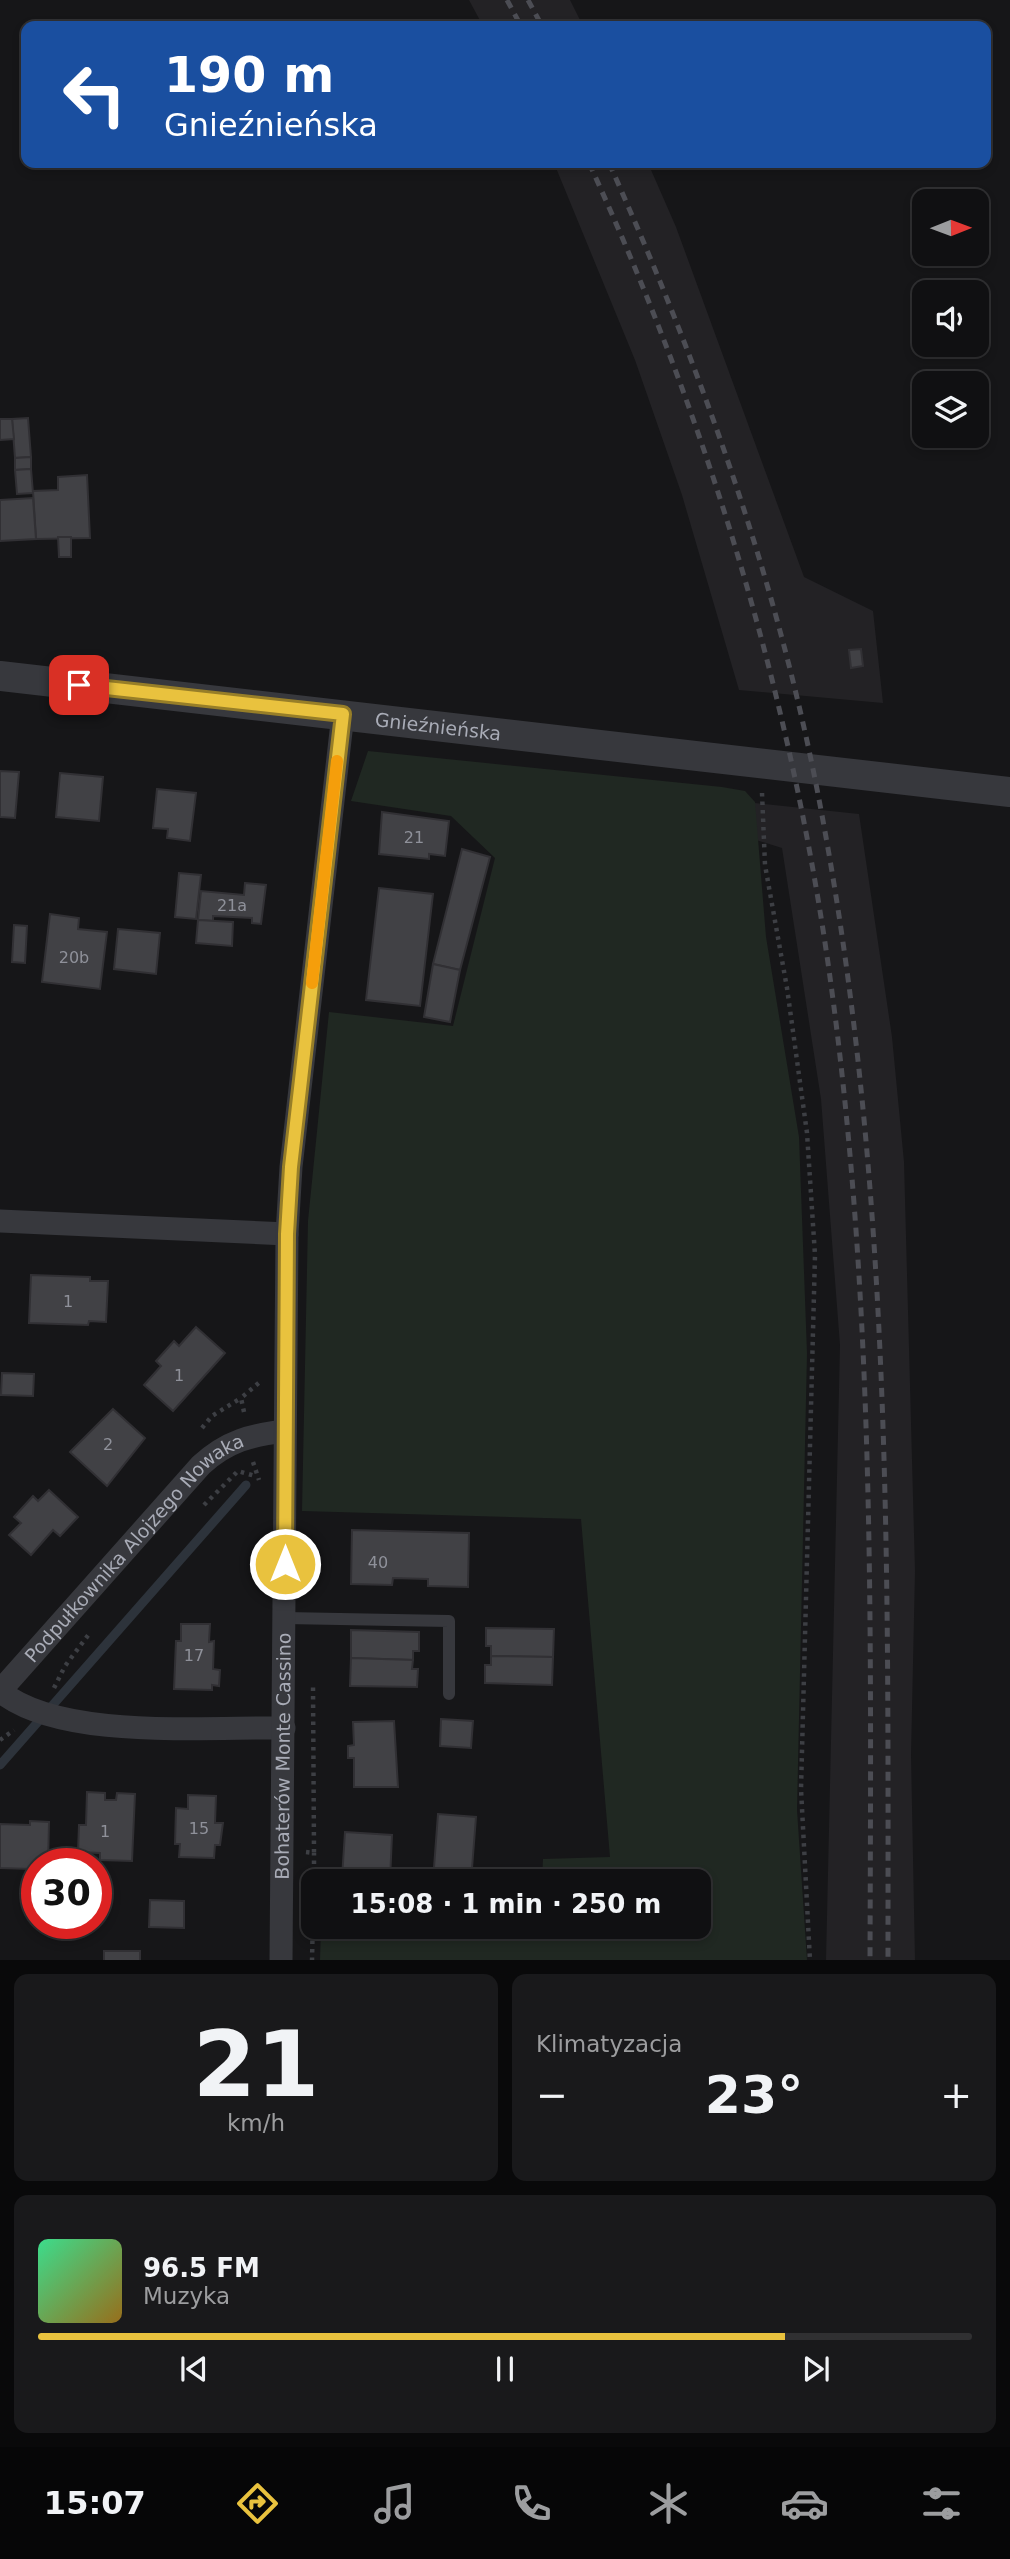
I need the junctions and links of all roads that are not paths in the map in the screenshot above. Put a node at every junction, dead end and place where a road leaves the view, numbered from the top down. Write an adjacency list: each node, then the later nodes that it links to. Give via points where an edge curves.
1 (0, 676): 2 (street, Gnieźnieńska)
2 (343, 714): 3 (street, Gnieźnieńska); 5 (street, Bohaterów Monte Cassino)
3 (1010, 792)
4 (0, 1221): 5 (street)
5 (287, 1234): 6 (street, Bohaterów Monte Cassino)
6 (285, 1431): 7 (street, Bohaterów Monte Cassino); 8 (street, Podpułkownika Alojzego Nowaka, via 248,1435 201,1465)
7 (285, 1618): 9 (lane, via 449,1621); 10 (street, Bohaterów Monte Cassino)
8 (0, 1691): 10 (street, via 41,1714 110,1726)
9 (449, 1694)
10 (284, 1728): 11 (street, Bohaterów Monte Cassino)
11 (281, 1960)

